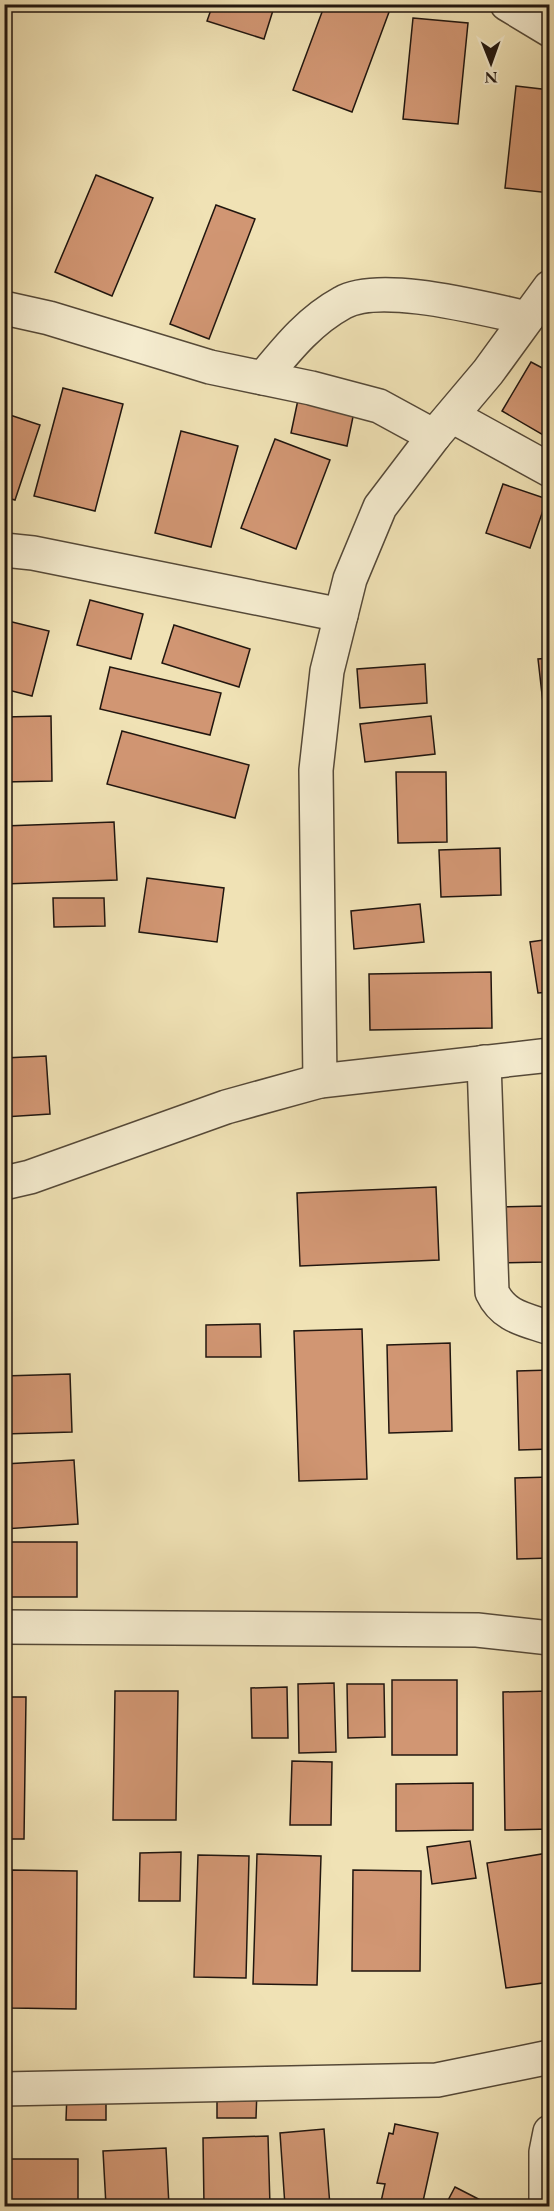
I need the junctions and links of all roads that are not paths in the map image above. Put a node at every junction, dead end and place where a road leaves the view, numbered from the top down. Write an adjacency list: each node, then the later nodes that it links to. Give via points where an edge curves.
1 (507, 4): 2 (street)
2 (549, 30)
3 (549, 287): 5 (street)
4 (4, 308): 6 (street, via 210,367)
5 (527, 318): 6 (street, via 426,297 382,295 344,301 302,330); 7 (street)
6 (263, 378): 7 (street)
7 (443, 426): 8 (street); 10 (street, via 380,507 350,579)
8 (549, 470)
9 (4, 550): 10 (street)
10 (341, 615): 13 (street, via 327,671 316,770)
11 (549, 1055): 12 (street)
12 (484, 1062): 13 (street); 15 (street, via 492,1292 499,1306)
13 (320, 1081): 14 (street, via 226,1107)
14 (4, 1183)
15 (549, 1328)
16 (4, 1627): 17 (street, via 477,1630)
17 (549, 1638)
18 (549, 2057): 19 (street, via 437,2080)
19 (4, 2089)
20 (549, 2132): 21 (street)
21 (546, 2206)

